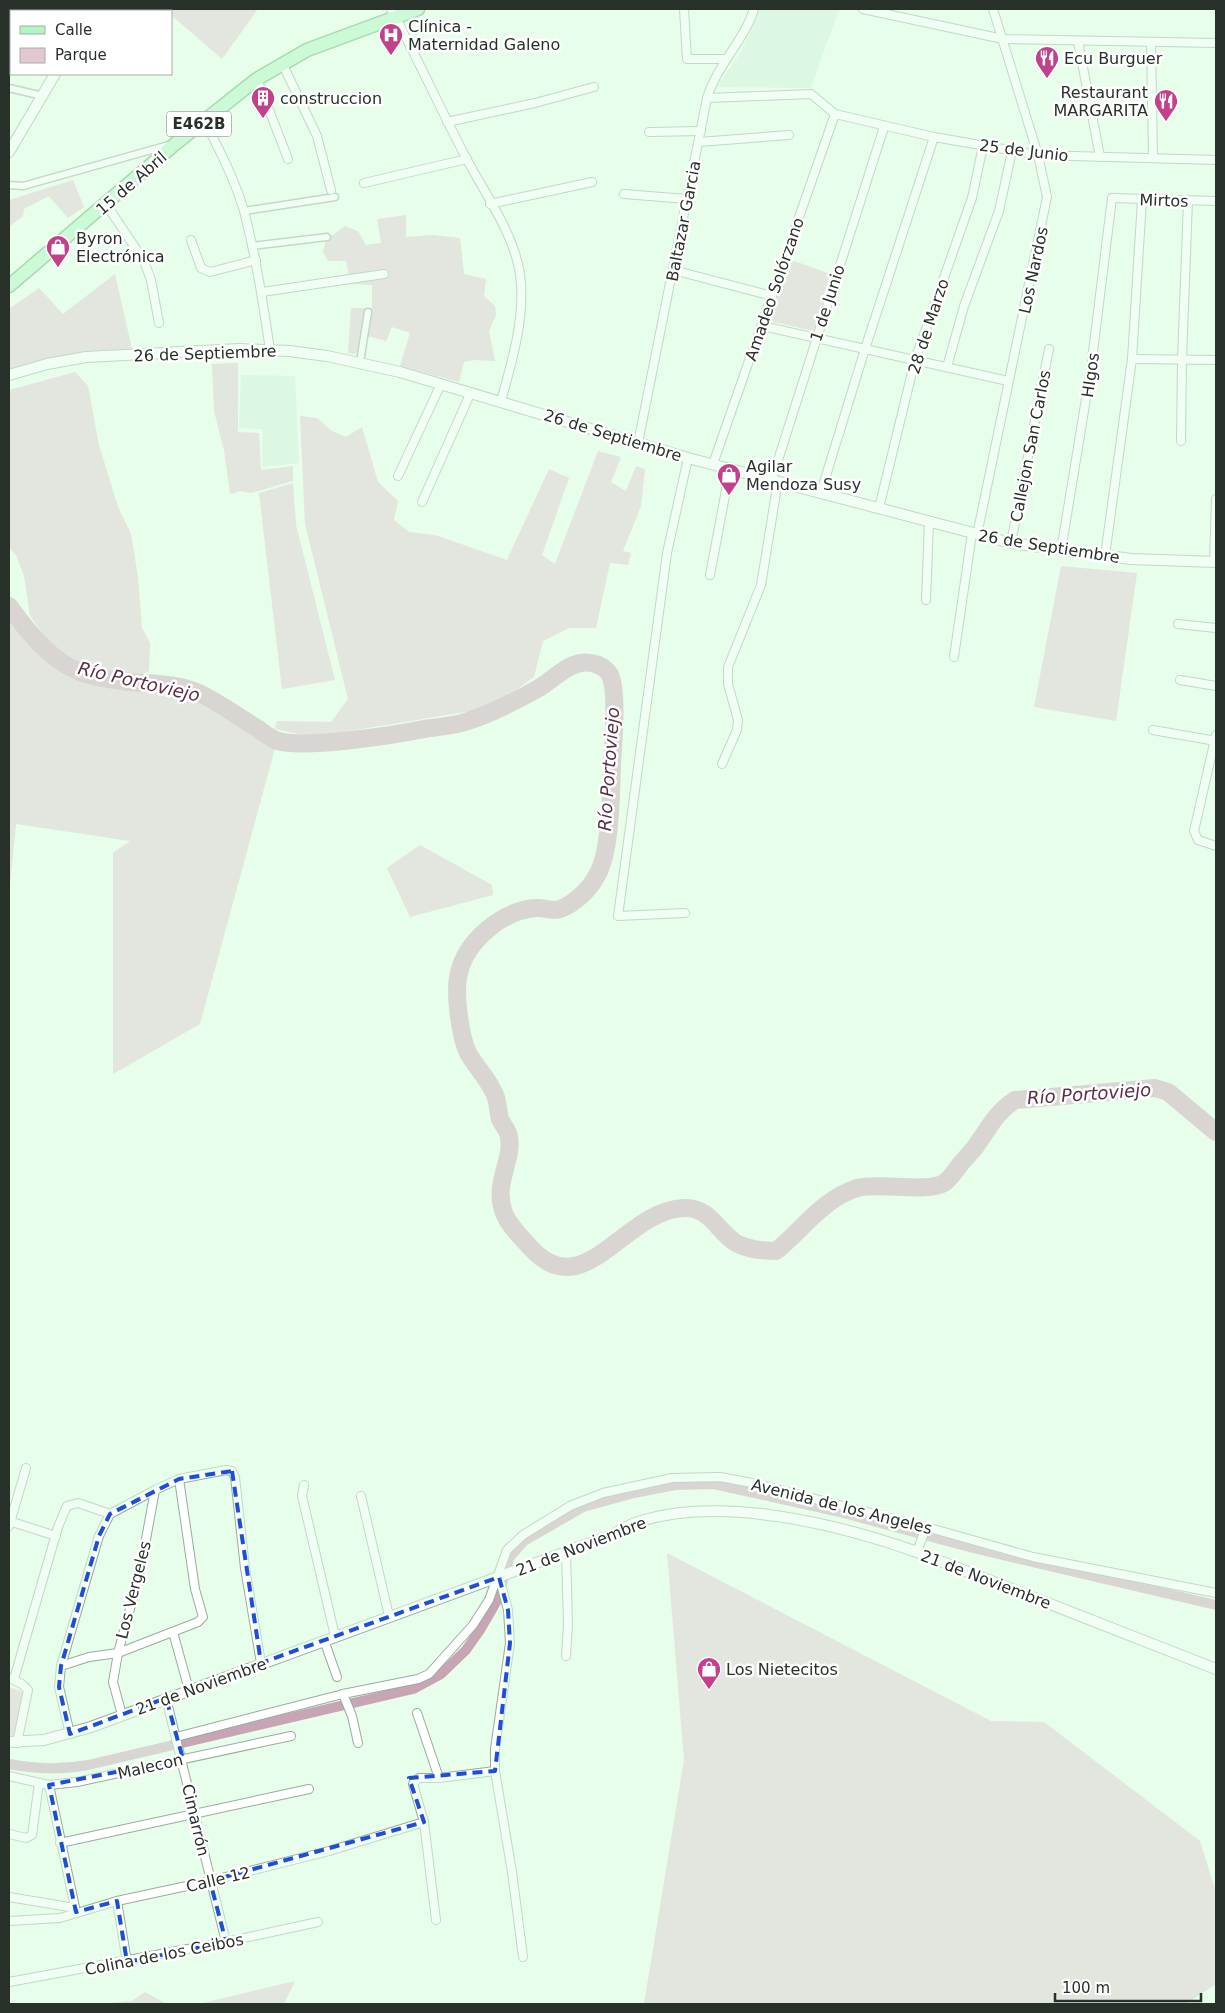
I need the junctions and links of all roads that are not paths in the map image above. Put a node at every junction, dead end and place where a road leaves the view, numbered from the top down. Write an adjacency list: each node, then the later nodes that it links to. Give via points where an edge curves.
1 (418, 9): 6 (main road, 15 de Abril / E462B)
2 (684, 9): 12 (street, via 687,59)
3 (754, 9): 12 (street, Baltazar Garcia, via 746,28)
4 (863, 9): 7 (street)
5 (994, 9): 8 (street, Los Nardos)
6 (393, 12): 13 (main road, 15 de Abril / E462B); 22 (street)
7 (891, 12): 8 (street)
8 (1003, 39): 9 (street); 33 (street, Los Nardos)
9 (1078, 41): 10 (street); 34 (street)
10 (1151, 42): 11 (street); 35 (street)
11 (1216, 43)
12 (725, 59): 19 (street, Baltazar Garcia)
13 (282, 63): 15 (main road, 15 de Abril / E462B); 42 (street, via 317,136)
14 (54, 75): 18 (street)
15 (256, 79): 21 (main road, 15 de Abril / E462B); 36 (street)
16 (594, 87): 22 (street, via 535,104)
17 (9, 88): 18 (street)
18 (44, 96): 32 (street)
19 (707, 98): 20 (street, via 811,94); 25 (street, Baltazar Garcia)
20 (835, 114): 23 (street, 25 de Junio); 60 (street, Amadeo Solórzano)
21 (204, 120): 29 (main road, 15 de Abril / E462B); 51 (street)
22 (447, 122): 37 (street)
23 (884, 127): 27 (street, 25 de Junio); 64 (street, 1 de Junio)
24 (649, 132): 25 (street)
25 (701, 132): 28 (street, Baltazar Garcia)
26 (789, 135): 28 (street)
27 (934, 137): 30 (street, 25 de Junio); 65 (street)
28 (699, 142): 45 (street, Baltazar Garcia)
29 (175, 144): 41 (street, via 23,186); 49 (main road, 15 de Abril / E462B)
30 (984, 146): 31 (street, 25 de Junio); 70 (street, 28 de Marzo, via 972,198)
31 (1012, 151): 33 (street, 25 de Junio); 73 (street, via 999,211 964,306)
32 (9, 152)
33 (1038, 155): 34 (street, 25 de Junio); 75 (street, Los Nardos, via 1046,187 1046,207)
34 (1100, 157): 35 (street, 25 de Junio)
35 (1152, 158): 38 (street, 25 de Junio)
36 (288, 159)
37 (467, 159): 40 (street); 50 (street)
38 (1216, 160)
39 (592, 182): 50 (street)
40 (364, 183)
41 (9, 185)
42 (333, 194): 51 (street)
43 (624, 194): 45 (street)
44 (1112, 198): 46 (street, Mirtos); 93 (street, HIgos, via 1091,368)
45 (687, 199): 56 (street, Baltazar Garcia)
46 (1142, 200): 47 (street, Mirtos); 68 (street)
47 (1188, 201): 48 (street, Mirtos); 69 (street)
48 (1216, 201)
49 (106, 204): 58 (main road, 15 de Abril / E462B); 62 (street, via 144,261)
50 (490, 204): 78 (street, via 511,244 520,275 517,328)
51 (244, 211): 54 (street)
52 (327, 237): 54 (street)
53 (191, 240): 55 (street, via 205,271)
54 (252, 246): 55 (street)
55 (256, 260): 59 (street)
56 (673, 270): 60 (street); 80 (street, Baltazar Garcia)
57 (384, 274): 59 (street)
58 (9, 286)
59 (262, 292): 67 (street)
60 (772, 296): 63 (street, Amadeo Solórzano)
61 (368, 312): 72 (street)
62 (159, 323)
63 (762, 326): 64 (street); 82 (street, Amadeo Solórzano)
64 (816, 338): 65 (street); 85 (street, 1 de Junio)
65 (865, 349): 70 (street); 86 (street)
66 (1049, 349): 92 (street, Callejon San Carlos)
67 (270, 350): 72 (street, 26 de Septiembre); 74 (street, 26 de Septiembre, via 86,357)
68 (1132, 359): 69 (street); 94 (street)
69 (1182, 359): 71 (street); 79 (street)
70 (915, 360): 73 (street); 89 (street, 28 de Marzo)
71 (1216, 360)
72 (360, 362): 76 (street, 26 de Septiembre)
73 (947, 367): 75 (street)
74 (9, 375)
75 (1008, 381): 91 (street, Los Nardos)
76 (441, 384): 77 (street, 26 de Septiembre); 84 (street)
77 (471, 392): 78 (street, 26 de Septiembre); 88 (street)
78 (501, 401): 80 (street, 26 de Septiembre)
79 (1181, 440)
80 (638, 443): 81 (street, 26 de Septiembre)
81 (688, 458): 82 (street, 26 de Septiembre); 107 (street, via 667,553 618,916)
82 (713, 464): 83 (street, 26 de Septiembre)
83 (730, 469): 85 (street, 26 de Septiembre); 96 (street)
84 (398, 476)
85 (775, 480): 86 (street, 26 de Septiembre); 105 (street, 1 de Junio, via 761,585 728,667 728,684 738,730)
86 (821, 492): 89 (street, 26 de Septiembre)
87 (1216, 499): 95 (street)
88 (422, 502)
89 (879, 508): 90 (street, 26 de Septiembre)
90 (929, 521): 91 (street, 26 de Septiembre); 97 (street)
91 (975, 534): 92 (street, 26 de Septiembre); 100 (street, Los Nardos)
92 (1011, 543): 93 (street, 26 de Septiembre)
93 (1061, 551): 94 (street, 26 de Septiembre)
94 (1106, 556): 95 (street, 26 de Septiembre)
95 (1215, 562)
96 (710, 575)
97 (926, 600)
98 (1178, 624): 99 (street)
99 (1216, 628)
100 (954, 657)
101 (1180, 680): 102 (street)
102 (1216, 686)
103 (1153, 730): 104 (street)
104 (1216, 739): 106 (street, via 1196,818 1198,840)
105 (722, 764)
106 (1216, 846)
107 (684, 913)
108 (26, 1468): 114 (street)
109 (179, 1478): 111 (street); 122 (street, via 202,1617 198,1622); 127 (street, via 226,1470 232,1471 235,1477 245,1568)
110 (304, 1486): 123 (street, via 302,1496)
111 (155, 1490): 113 (street); 125 (street, Los Vergeles, via 140,1572)
112 (361, 1496): 121 (street)
113 (110, 1514): 116 (street, via 78,1503 71,1504 67,1506); 128 (street, via 99,1536)
114 (9, 1523): 116 (street)
115 (925, 1530): 117 (street); 119 (street, Avenida de los Angeles, via 728,1478 672,1478 603,1493 544,1520 508,1550); 120 (street, Avenida de los Angeles, via 1033,1557)
116 (56, 1536): 131 (street)
117 (919, 1547): 118 (street, 21 de Noviembre, via 821,1525 750,1514 705,1512 635,1523 612,1536); 129 (street, 21 de Noviembre)
118 (566, 1552): 119 (street, 21 de Noviembre); 126 (street)
119 (499, 1577): 121 (street, 21 de Noviembre); 133 (street, Avenida de los Angeles, via 473,1625 430,1674); 143 (street, via 508,1610 510,1643 495,1750)
120 (1216, 1593)
121 (389, 1616): 123 (street, 21 de Noviembre)
122 (173, 1632): 125 (street); 132 (street)
123 (335, 1636): 124 (street, 21 de Noviembre)
124 (324, 1640): 127 (street, 21 de Noviembre); 130 (street)
125 (118, 1653): 128 (street); 136 (street, Los Vergeles, via 113,1682)
126 (566, 1656)
127 (262, 1663): 132 (street, 21 de Noviembre)
128 (61, 1666): 137 (street, via 59,1687)
129 (1216, 1669)
130 (337, 1677)
131 (11, 1679): 140 (street, via 28,1690)
132 (189, 1690): 134 (street, 21 de Noviembre)
133 (344, 1697): 139 (street, Avenida de los Angeles); 141 (street)
134 (166, 1698): 136 (street, 21 de Noviembre); 139 (street, Cimarrón)
135 (417, 1713): 145 (street)
136 (122, 1715): 137 (street, 21 de Noviembre)
137 (70, 1734): 140 (street, 21 de Noviembre)
138 (291, 1736): 142 (street, Malecon)
139 (177, 1739): 142 (street, Cimarrón)
140 (13, 1743)
141 (358, 1743)
142 (182, 1757): 147 (street, Malecon, via 90,1780); 149 (street, Cimarrón)
143 (496, 1771): 145 (street); 161 (street)
144 (9, 1776): 146 (street, Malecon)
145 (440, 1778): 150 (street, via 419,1778 413,1784)
146 (39, 1783): 147 (street, Malecon); 151 (street, via 32,1835 26,1838)
147 (50, 1785): 152 (street)
148 (308, 1789): 149 (street)
149 (196, 1815): 152 (street); 153 (street, Cimarrón)
150 (424, 1822): 153 (street, Calle 12, via 329,1852); 157 (street)
151 (9, 1834)
152 (60, 1843): 156 (street)
153 (210, 1881): 155 (street, Calle 12); 160 (street, Cimarrón)
154 (9, 1897): 156 (street)
155 (117, 1901): 156 (street, Calle 12); 162 (street)
156 (75, 1910): 158 (street, Calle 12, via 60,1918)
157 (436, 1920)
158 (9, 1921)
159 (318, 1922): 160 (street, Colina de los Ceibos)
160 (226, 1942): 162 (street, Colina de los Ceibos)
161 (523, 1957)
162 (127, 1962): 163 (street, Colina de los Ceibos)
163 (9, 1982)

